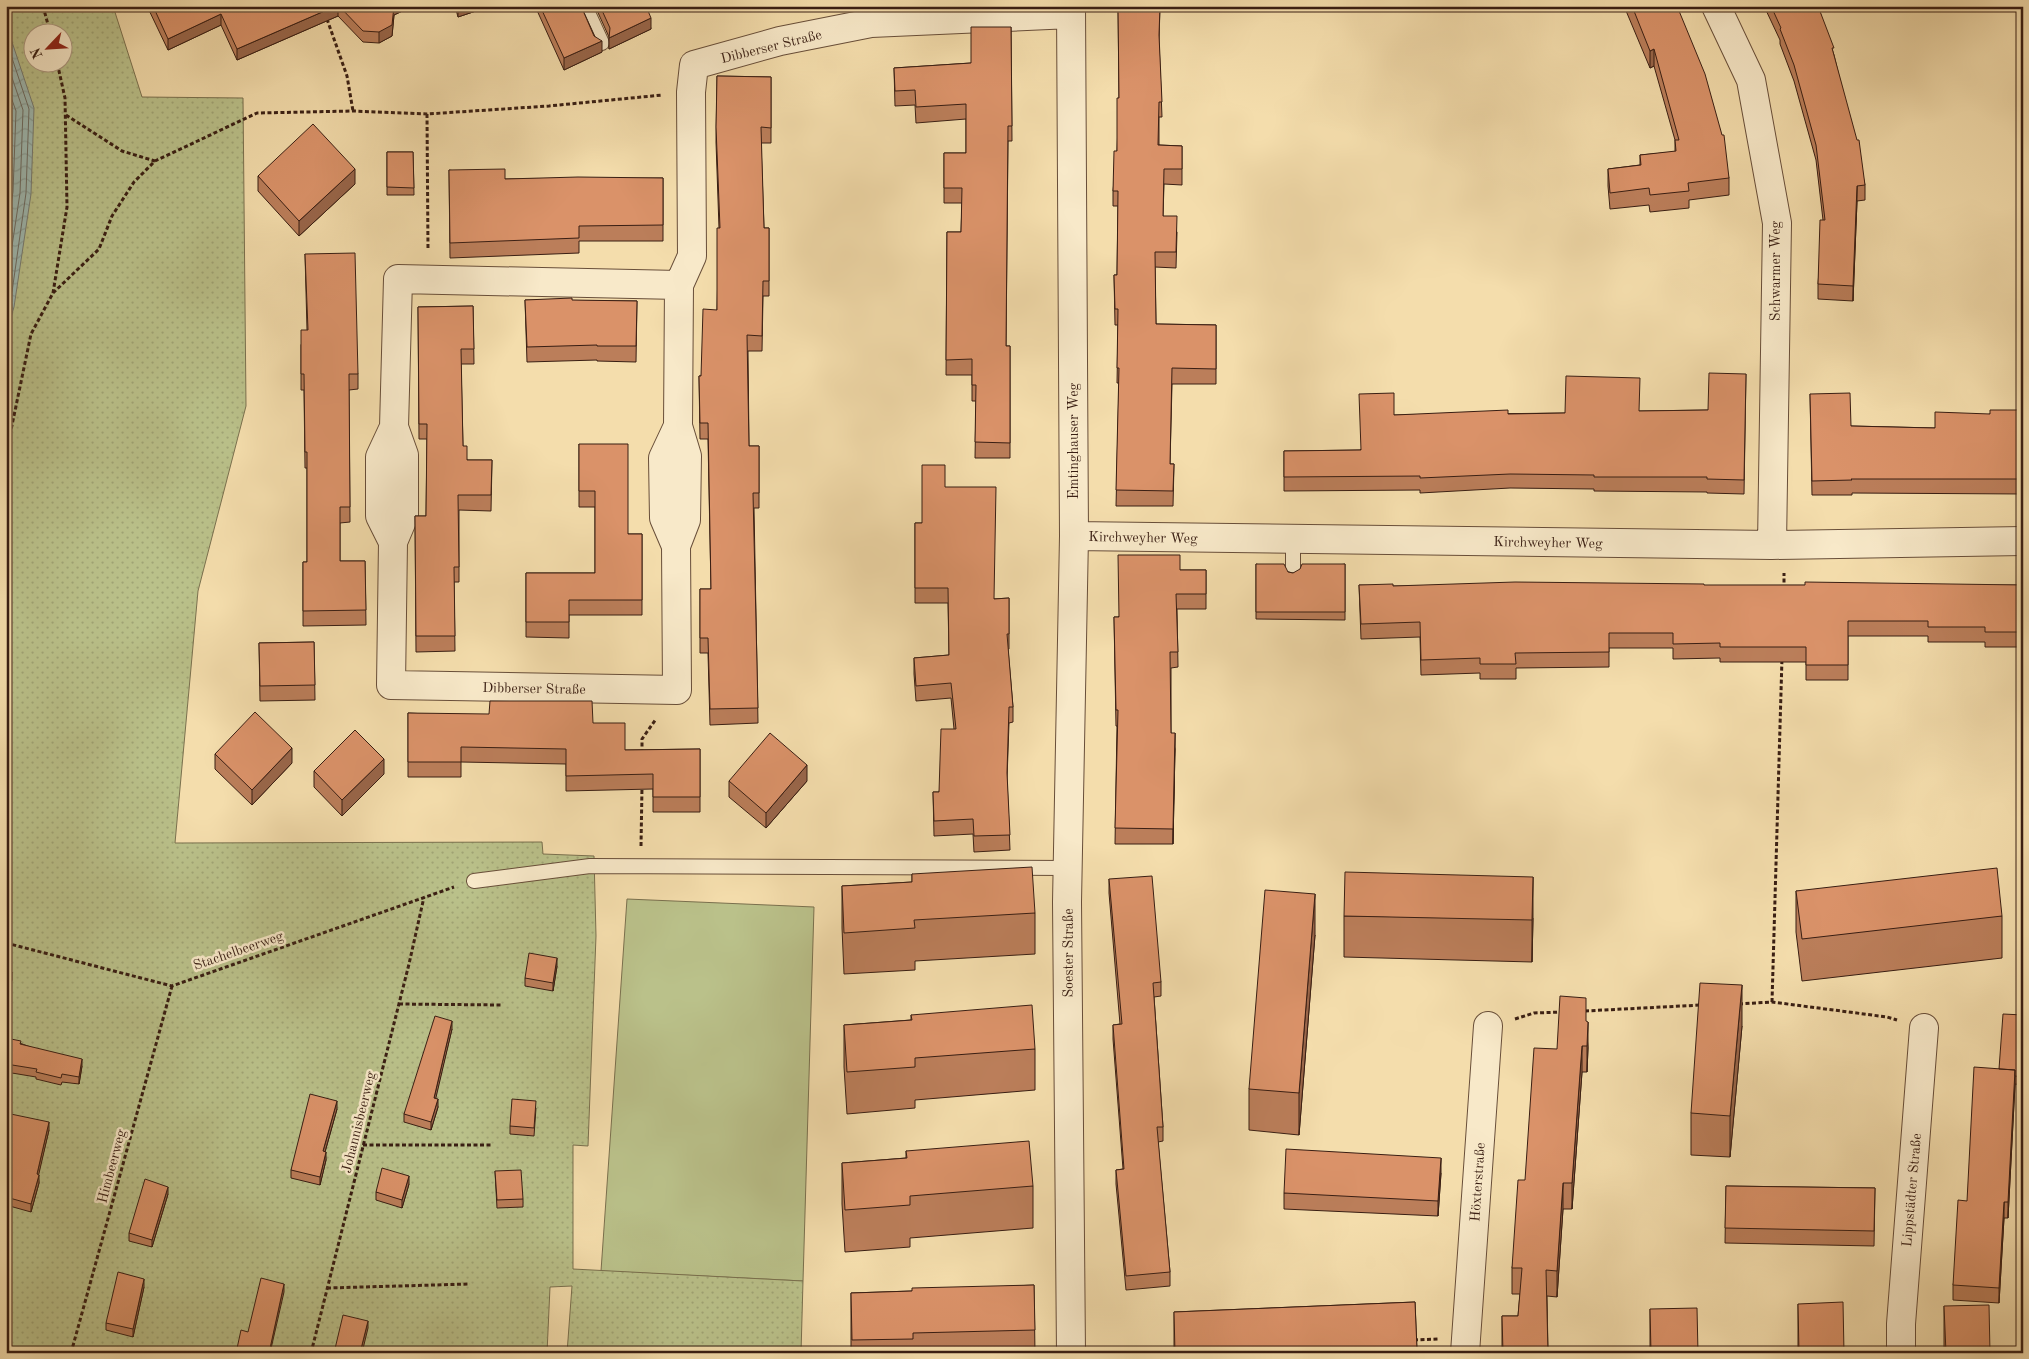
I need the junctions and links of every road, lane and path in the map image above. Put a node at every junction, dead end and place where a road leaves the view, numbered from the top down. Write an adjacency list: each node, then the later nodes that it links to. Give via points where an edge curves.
1 (43, 6): 6 (path)
2 (585, 6): 7 (lane)
3 (1716, 6): 21 (street, Schwarmer Weg, via 1751,80 1777,224)
4 (1071, 10): 9 (street, Dibberser Straße, via 871,23 798,38 694,65); 18 (street, Emtinghauser Weg)
5 (325, 15): 10 (path, via 347,76)
6 (47, 22)
7 (602, 43)
8 (59, 72): 12 (path)
9 (691, 92): 11 (path, via 617,101); 15 (street, Dibberser Straße, via 692,256)
10 (354, 111): 11 (path); 13 (path, via 257,113)
11 (427, 114): 14 (path)
12 (66, 115): 13 (path, via 122,151); 16 (path, via 67,208)
13 (155, 161): 16 (path, via 129,189 112,216 99,249)
14 (428, 279): 15 (street, Dibberser Straße); 25 (street, Dibberser Straße, via 398,280 394,427 380,457 380,516 393,542 391,685)
15 (678, 285): 25 (street, Dibberser Straße, via 678,426 663,458 664,518 676,546)
16 (53, 293): 17 (path, via 31,334)
17 (6, 454)
18 (1074, 536): 19 (street, Kirchweyher Weg); 29 (street, Emtinghauser Weg)
19 (1293, 539): 21 (street, Kirchweyher Weg); 22 (lane)
20 (2023, 541): 21 (street, Kirchweyher Weg)
21 (1778, 545): 23 (path)
22 (1293, 572)
23 (1784, 589)
24 (1782, 648): 34 (path)
25 (677, 690): 26 (path, via 642,739)
26 (642, 758)
27 (642, 786): 28 (path)
28 (642, 866): 29 (lane); 30 (lane, via 590,866)
29 (1068, 868): 52 (street, Soester Straße)
30 (474, 881): 31 (path, Stachelbeerweg)
31 (424, 897): 33 (path, Stachelbeerweg); 35 (path, Johannisbeerweg)
32 (6, 943): 33 (path)
33 (172, 986): 50 (path, Himbeerweg)
34 (1772, 1002): 36 (path); 42 (path, via 1887,1017)
35 (399, 1004): 37 (path); 43 (path, Johannisbeerweg)
36 (1733, 1004)
37 (502, 1005)
38 (1703, 1005): 39 (path)
39 (1584, 1011)
40 (1564, 1012): 41 (path, via 1534,1013)
41 (1488, 1026): 48 (street, Höxterstraße)
42 (1924, 1028): 54 (street, Lippstädter Straße)
43 (363, 1145): 44 (path); 46 (path, Johannisbeerweg)
44 (492, 1145)
45 (470, 1284): 46 (path)
46 (327, 1288): 51 (path, Johannisbeerweg)
47 (1407, 1340): 48 (path)
48 (1466, 1345)
49 (1182, 1349): 53 (path)
50 (71, 1353)
51 (311, 1353)
52 (1071, 1353)
53 (1094, 1353)
54 (1901, 1353)

